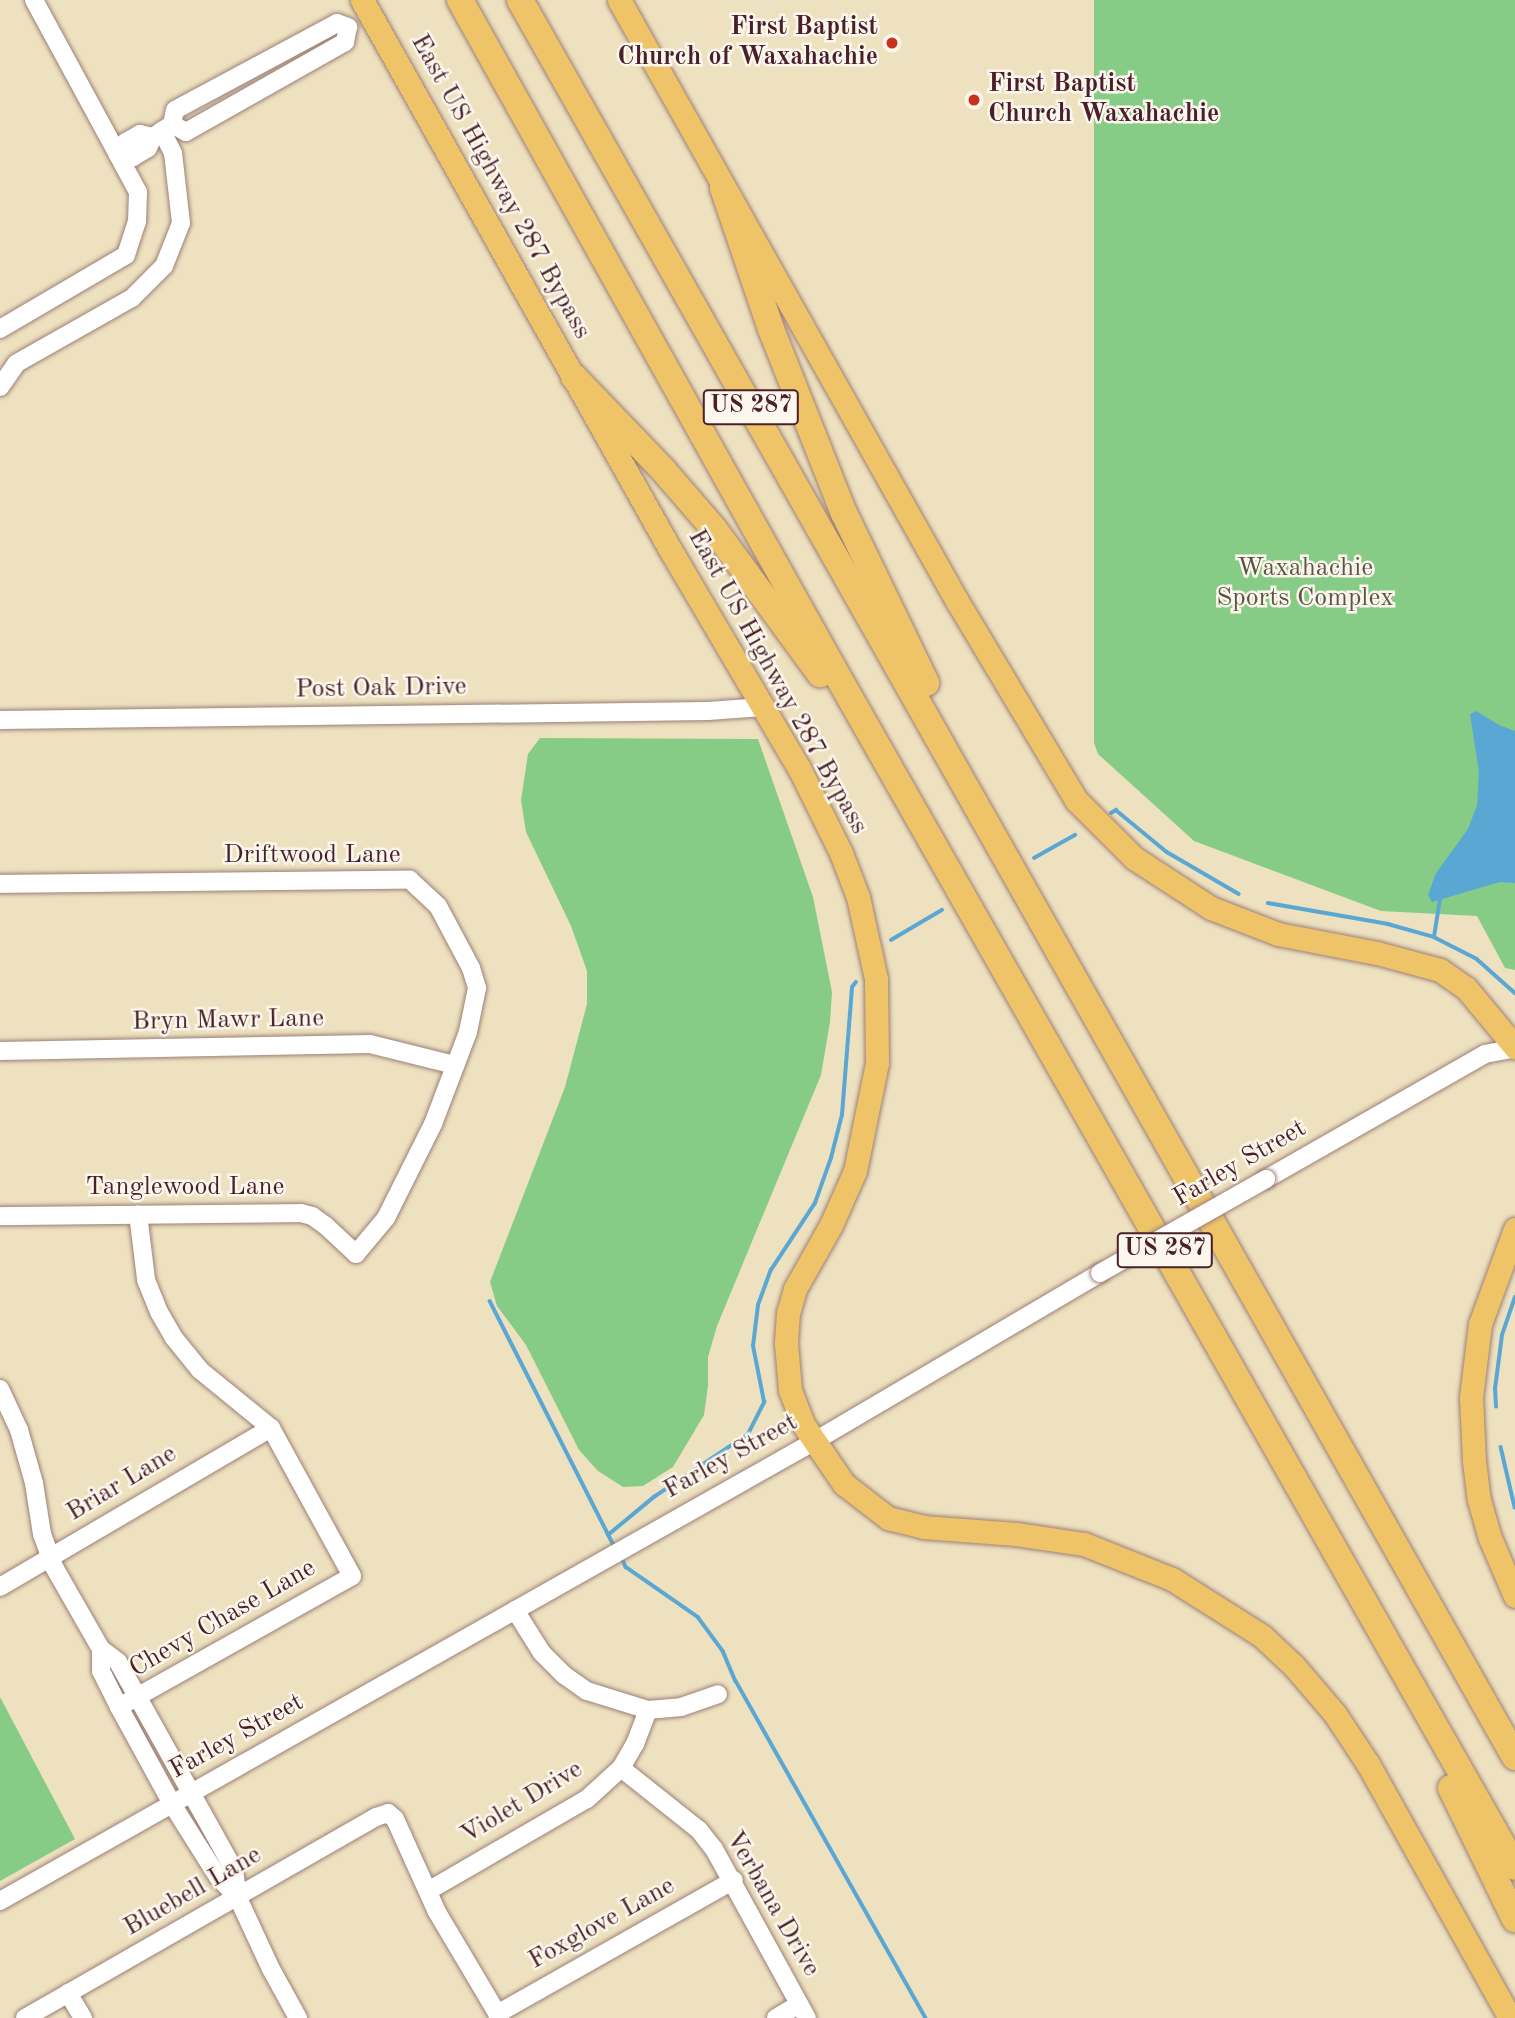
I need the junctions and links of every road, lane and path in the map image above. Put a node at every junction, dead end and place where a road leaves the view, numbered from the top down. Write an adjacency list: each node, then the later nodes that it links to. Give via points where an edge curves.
1 (34, 0): 8 (street)
2 (460, 0): 15 (highway, US 287)
3 (520, 0): 16 (highway, US 287)
4 (619, 0): 9 (main road)
5 (367, 8): 6 (street); 11 (main road, East US Highway 287 Bypass)
6 (348, 27): 7 (street, via 337,23 175,110); 7 (street, via 345,42 186,132)
7 (162, 130): 8 (street, via 148,148 133,157); 12 (street, via 173,153 181,223 164,266 132,298 17,363)
8 (120, 154): 10 (street, via 138,192 137,222 126,255)
9 (723, 188): 16 (highway, via 771,329 844,513 972,779); 18 (main road, via 957,601 1076,800 1134,858 1211,908 1278,934 1440,970 1466,988)
10 (0, 330)
11 (574, 377): 13 (main road, East US Highway 287 Bypass); 15 (highway, via 715,529)
12 (0, 387)
13 (762, 707): 14 (street, Post Oak Drive); 27 (main road, East US Highway 287 Bypass, via 799,768 841,853 872,948 877,992 877,1063 855,1171 795,1289 788,1313 790,1390 798,1415)
14 (0, 720)
15 (900, 783): 38 (highway, US 287)
16 (980, 814): 29 (highway, US 287)
17 (0, 884): 20 (street, Driftwood Lane, via 410,880 438,906 475,978 473,1017)
18 (1512, 1037): 27 (street, Farley Street, bridge)
19 (0, 1051): 20 (street, Bryn Mawr Lane, via 370,1044)
20 (455, 1065): 24 (street, Driftwood Lane, via 433,1124 386,1218)
21 (138, 1214): 22 (street, Tanglewood Lane); 24 (street, Tanglewood Lane, via 301,1213 326,1226); 26 (street, via 146,1279 174,1338 200,1370)
22 (0, 1216)
23 (1515, 1229): 31 (main road, via 1480,1324 1471,1427 1479,1500)
24 (356, 1254)
25 (0, 1389): 28 (street, via 19,1430)
26 (271, 1428): 28 (street, Briar Lane); 35 (street, Chevy Chase Lane, via 352,1576)
27 (815, 1441): 32 (street, Farley Street); 57 (main road, East US Highway 287 Bypass, via 844,1484 888,1518 923,1527 1084,1544 1172,1579 1262,1636 1335,1714 1368,1764)
28 (50, 1558): 30 (street, Briar Lane); 33 (street)
29 (1406, 1565): 39 (highway, via 1427,1583); 40 (highway, US 287)
30 (0, 1587)
31 (1515, 1596)
32 (515, 1610): 37 (street, via 542,1653 564,1675 587,1691); 42 (street, Farley Street)
33 (102, 1649): 35 (street, via 118,1662); 36 (street, via 101,1671)
34 (718, 1694): 37 (street, via 681,1707)
35 (138, 1698): 36 (street, Chevy Chase Lane); 42 (street)
36 (119, 1707): 43 (street)
37 (648, 1710): 41 (street, Violet Drive)
38 (1429, 1716): 44 (highway, US 287); 49 (highway, via 1444,1772)
39 (1515, 1734)
40 (1515, 1757)
41 (621, 1768): 45 (street, Verbana Drive, via 699,1830); 46 (street, Violet Drive, via 587,1799)
42 (190, 1794): 43 (street, Farley Street); 47 (street, via 234,1870)
43 (172, 1804): 47 (street, via 218,1877); 48 (street, Farley Street)
44 (1515, 1867)
45 (734, 1880): 51 (street, Verbana Drive); 52 (street, Foxglove Lane)
46 (428, 1891): 47 (street, Bluebell Lane, via 388,1813); 52 (street)
47 (238, 1898): 50 (street, Bluebell Lane); 55 (street)
48 (0, 1901)
49 (1515, 1919)
50 (68, 1993): 53 (street, Bluebell Lane); 54 (street)
51 (803, 2011): 56 (street)
52 (498, 2016)
53 (25, 2018)
54 (83, 2018)
55 (298, 2018)
56 (776, 2018)
57 (1510, 2018)

